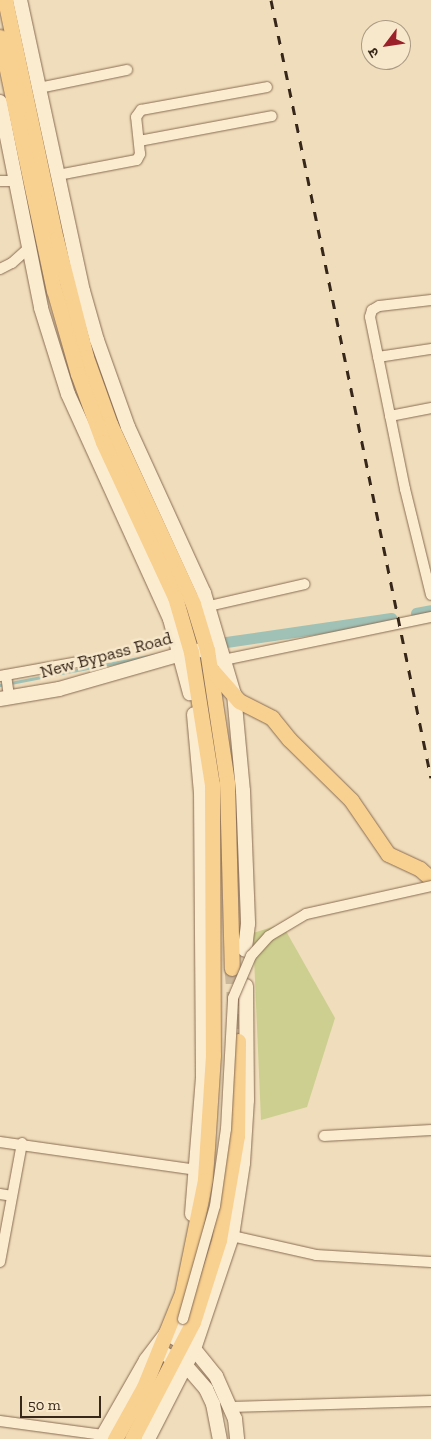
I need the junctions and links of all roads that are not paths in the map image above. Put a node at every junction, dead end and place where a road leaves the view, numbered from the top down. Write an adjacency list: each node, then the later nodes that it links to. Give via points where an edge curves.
1 (4, 0): 25 (main road, via 56,239 86,357 110,424)
2 (20, 0): 6 (main road)
3 (0, 37): 24 (main road, via 54,290 78,374 103,442 175,597)
4 (127, 70): 6 (street)
5 (268, 87): 9 (street, via 141,110 136,117)
6 (39, 88): 10 (main road)
7 (0, 102): 12 (main road)
8 (272, 116): 9 (street)
9 (139, 141): 10 (street, via 140,157 132,162)
10 (58, 175): 22 (main road, via 83,291 100,349 128,427)
11 (0, 181): 12 (street)
12 (17, 181): 13 (main road)
13 (30, 247): 14 (street); 24 (main road, via 41,308 68,394)
14 (0, 269)
15 (431, 300): 17 (street, via 388,304 372,310 370,317)
16 (431, 349): 17 (street)
17 (378, 357): 19 (street)
18 (431, 408): 19 (street)
19 (390, 416): 21 (street)
20 (304, 584): 22 (street)
21 (431, 594)
22 (208, 606): 25 (main road)
23 (431, 617): 25 (street)
24 (186, 653): 25 (main road, New Bypass Road); 27 (main road, New Bypass Road, via 59,689); 39 (main road, via 201,793 203,1077); 43 (main road, via 212,784 213,1055 210,1145)
25 (214, 657): 28 (main road); 32 (main road, via 227,783)
26 (83, 660): 27 (street)
27 (5, 685)
28 (234, 694): 29 (main road, via 244,704 272,718 351,800 388,854 420,869); 31 (main road, via 243,791 248,924)
29 (431, 879)
30 (431, 886): 46 (street, bridge, via 306,914 269,936 252,956 233,998 226,1129 216,1196)
31 (245, 950)
32 (232, 968)
33 (246, 986): 42 (main road, via 247,1100 243,1163)
34 (238, 1041): 46 (main road, via 236,1136 219,1240 193,1322)
35 (431, 1130): 36 (street)
36 (324, 1136)
37 (0, 1142): 38 (street)
38 (22, 1143): 39 (street); 41 (street)
39 (197, 1170): 43 (main road)
40 (0, 1194): 41 (street)
41 (12, 1196): 44 (street)
42 (232, 1236): 45 (street, via 316,1255); 46 (main road)
43 (190, 1260): 46 (main road, via 182,1293)
44 (0, 1262)
45 (431, 1262)
46 (179, 1340): 47 (main road); 48 (main road); 50 (main road, via 216,1376); 52 (main road, via 146,1360)
47 (160, 1351): 48 (main road); 52 (main road)
48 (180, 1363): 53 (main road, via 206,1389); 54 (main road); 55 (main road)
49 (431, 1401): 50 (street)
50 (231, 1407): 53 (main road)
51 (0, 1421): 52 (street)
52 (106, 1438)
53 (229, 1438)
54 (132, 1439)
55 (148, 1439)

